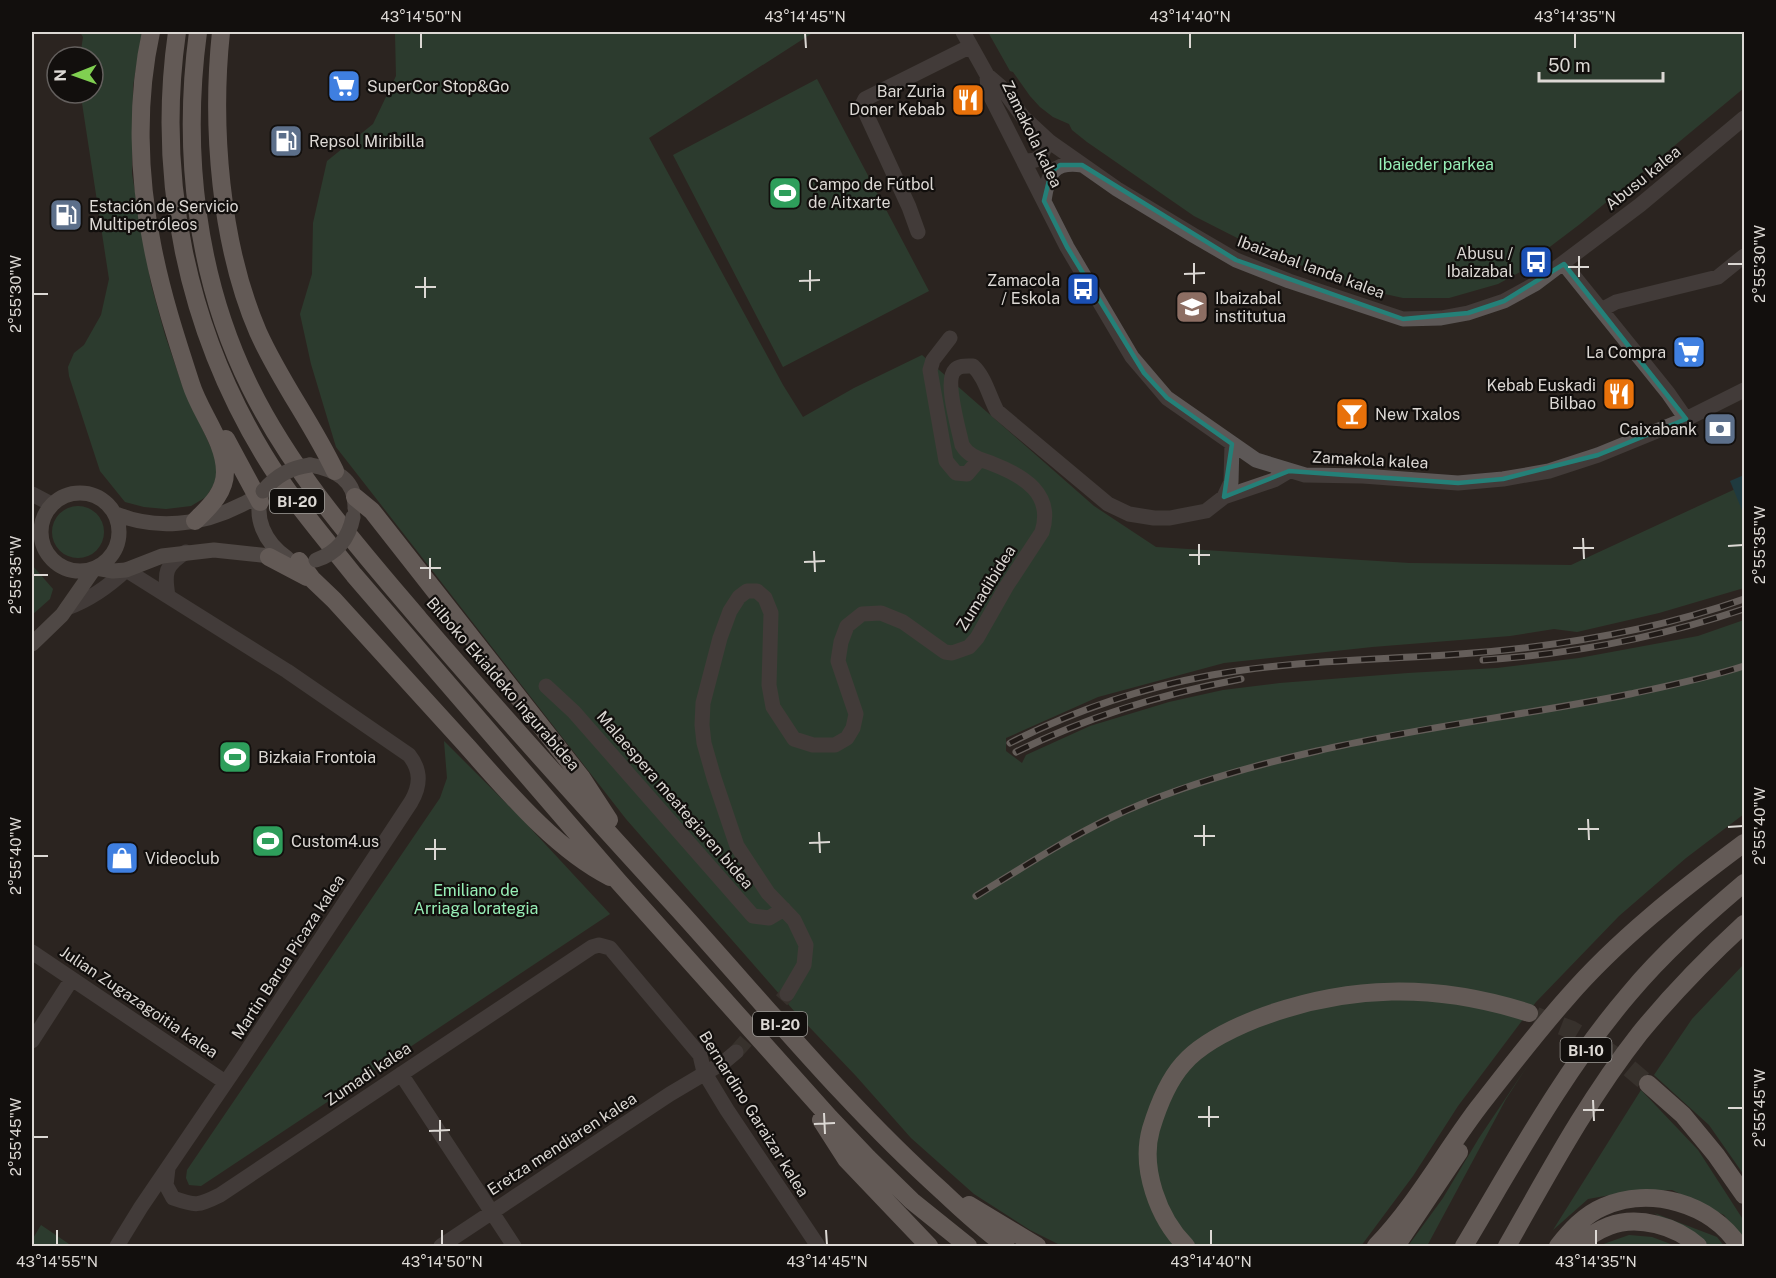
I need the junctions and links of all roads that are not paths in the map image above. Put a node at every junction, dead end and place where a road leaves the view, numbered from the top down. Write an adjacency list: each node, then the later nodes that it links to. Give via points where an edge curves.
1 (151, 32): 18 (highway, via 142,96 142,177 165,301)
2 (177, 32): 44 (highway, BI-20, via 170,133 178,224 197,308 231,397 265,456 309,519)
3 (198, 32): 43 (highway, Bilboko Ekialdeko ingurabidea / BI-20, via 191,114 199,221 217,302 250,387 283,445 370,562)
4 (221, 32): 23 (highway, via 217,68 218,149 238,278 258,332 285,386)
5 (963, 32): 6 (street, Zamakola kalea)
6 (970, 46): 7 (street, Zamakola kalea); 13 (street, via 865,99 862,105)
7 (987, 75): 9 (street, Ibaizabal landa kalea); 10 (street, Zamakola kalea, via 988,91)
8 (1744, 118): 15 (street, Abusu kalea)
9 (1046, 139): 10 (street, via 1045,151 1038,159); 11 (street, Ibaizabal landa kalea)
10 (1023, 160): 12 (street, Zamakola kalea)
11 (1082, 165): 12 (street, via 1060,165 1051,172); 15 (street, Ibaizabal landa kalea, via 1236,260 1403,319 1441,318 1504,301)
12 (1044, 201): 21 (street, Zamakola kalea, via 1144,373 1167,398)
13 (918, 232)
14 (1744, 256): 16 (street, via 1718,277 1616,302)
15 (1564, 264): 16 (street)
16 (1601, 310): 20 (street)
17 (950, 338): 22 (street, via 930,370 946,461 956,473 967,474)
18 (184, 357): 26 (highway); 32 (highway, via 225,472 220,493)
19 (1744, 390): 20 (street, Zamakola kalea)
20 (1686, 419): 24 (street, Zamakola kalea, via 1549,471 1503,479 1458,483)
21 (1232, 444): 24 (street, Zamakola kalea, via 1256,460); 28 (street, via 1231,482)
22 (979, 460): 28 (street, Zumadibidea, via 962,445 950,389 950,378 961,366 973,366 980,372 997,411 1108,504 1128,514 1170,518 1206,511); 46 (street, Zumadibidea, via 1011,473 1039,494 1045,506 1042,532 969,647 945,652 903,622 881,613 862,614 848,626 837,661 856,714 847,738 835,745 813,745 794,739 773,707 769,685 769,604 757,591 747,591 730,610 703,703 704,743 737,846 768,893)
23 (335, 471): 26 (main road, bridge, via 310,465 295,468 272,480); 27 (main road)
24 (1289, 471): 28 (street, Zumadibidea)
25 (32, 494): 29 (street)
26 (260, 496): 32 (main road); 34 (main road, via 265,535 271,545)
27 (355, 497): 34 (main road, bridge, via 351,527 340,545 326,557); 43 (highway, via 372,511 581,777)
28 (1224, 497)
29 (51, 504): 30 (main road, via 69,494 88,493 105,502); 31 (main road)
30 (114, 513): 32 (main road, via 149,523); 35 (main road, via 119,539 105,562)
31 (37, 518): 35 (main road, via 42,545 58,565 82,572)
32 (195, 521)
33 (186, 552): 34 (main road, via 214,550); 36 (main road, via 162,556); 38 (street, via 166,568)
34 (292, 559): 37 (highway); 37 (highway)
35 (95, 568): 36 (main road); 39 (main road)
36 (126, 570): 38 (street, Martin Barua Picaza kalea); 39 (street, via 79,604)
37 (312, 579): 44 (highway, via 550,833 590,867)
38 (168, 596): 60 (street, Martin Barua Picaza kalea, via 409,755 419,775 411,802)
39 (67, 608): 40 (main road)
40 (32, 644)
41 (546, 686): 46 (street, Malaespera meategiaren bidea, via 574,712 753,916 769,918)
42 (1744, 843): 55 (highway, via 1684,888 1620,944 1568,997)
43 (638, 865): 63 (highway, Bilboko Ekialdeko ingurabidea / BI-20, via 796,1042)
44 (618, 881): 59 (highway, BI-20)
45 (1744, 883): 79 (highway, BI-10, via 1667,953 1602,1028 1558,1090)
46 (784, 909): 51 (street, Zumadibidea, via 806,945 804,965)
47 (1744, 924): 58 (highway, BI-10, via 1672,996)
48 (610, 948): 56 (street, Bernardino Garaizar kalea, via 700,1055); 57 (street, Zumadi kalea, via 592,947)
49 (32, 952): 50 (street, Julian Zugazagoitia kalea)
50 (72, 979): 53 (street); 60 (street, Julian Zugazagoitia kalea)
51 (787, 994)
52 (1528, 1013): 76 (highway, via 1497,1002 1436,992 1360,993 1309,1002 1236,1027 1208,1044 1184,1063 1170,1083 1152,1126 1147,1162 1162,1214)
53 (32, 1041)
54 (735, 1052): 56 (street)
55 (1517, 1058): 77 (highway); 78 (highway)
56 (704, 1072): 67 (street, Eretza mendiaren kalea); 71 (street, Bernardino Garaizar kalea)
57 (401, 1074): 65 (street, Zumadi kalea, via 220,1195 201,1204); 67 (street)
58 (1609, 1076): 80 (highway, BI-10); 81 (highway)
59 (797, 1080): 72 (highway, via 846,1159); 73 (highway, BI-20, via 881,1172)
60 (225, 1082): 62 (street, Martin Barua Picaza kalea)
61 (1648, 1084): 64 (highway, via 1683,1115)
62 (168, 1165): 65 (street, via 166,1185); 66 (street, Martin Barua Picaza kalea)
63 (927, 1178): 74 (highway, Bilboko Ekialdeko ingurabidea / BI-20); 75 (highway)
64 (1744, 1195)
65 (172, 1198): 66 (street)
66 (141, 1207): 68 (street, Martin Barua Picaza kalea)
67 (492, 1212): 69 (street, Eretza mendiaren kalea); 70 (street)
68 (117, 1246)
69 (441, 1246)
70 (514, 1246)
71 (818, 1246)
72 (929, 1246)
73 (968, 1246)
74 (1006, 1246)
75 (1037, 1246)
76 (1186, 1246)
77 (1376, 1246)
78 (1396, 1246)
79 (1464, 1246)
80 (1507, 1246)
81 (1521, 1246)
82 (1558, 1246): 85 (highway, via 1577,1224 1602,1207 1640,1198 1677,1202 1697,1209 1718,1223)
83 (1577, 1246): 84 (highway, via 1610,1225 1633,1223 1674,1230)
84 (1698, 1246)
85 (1739, 1246)

